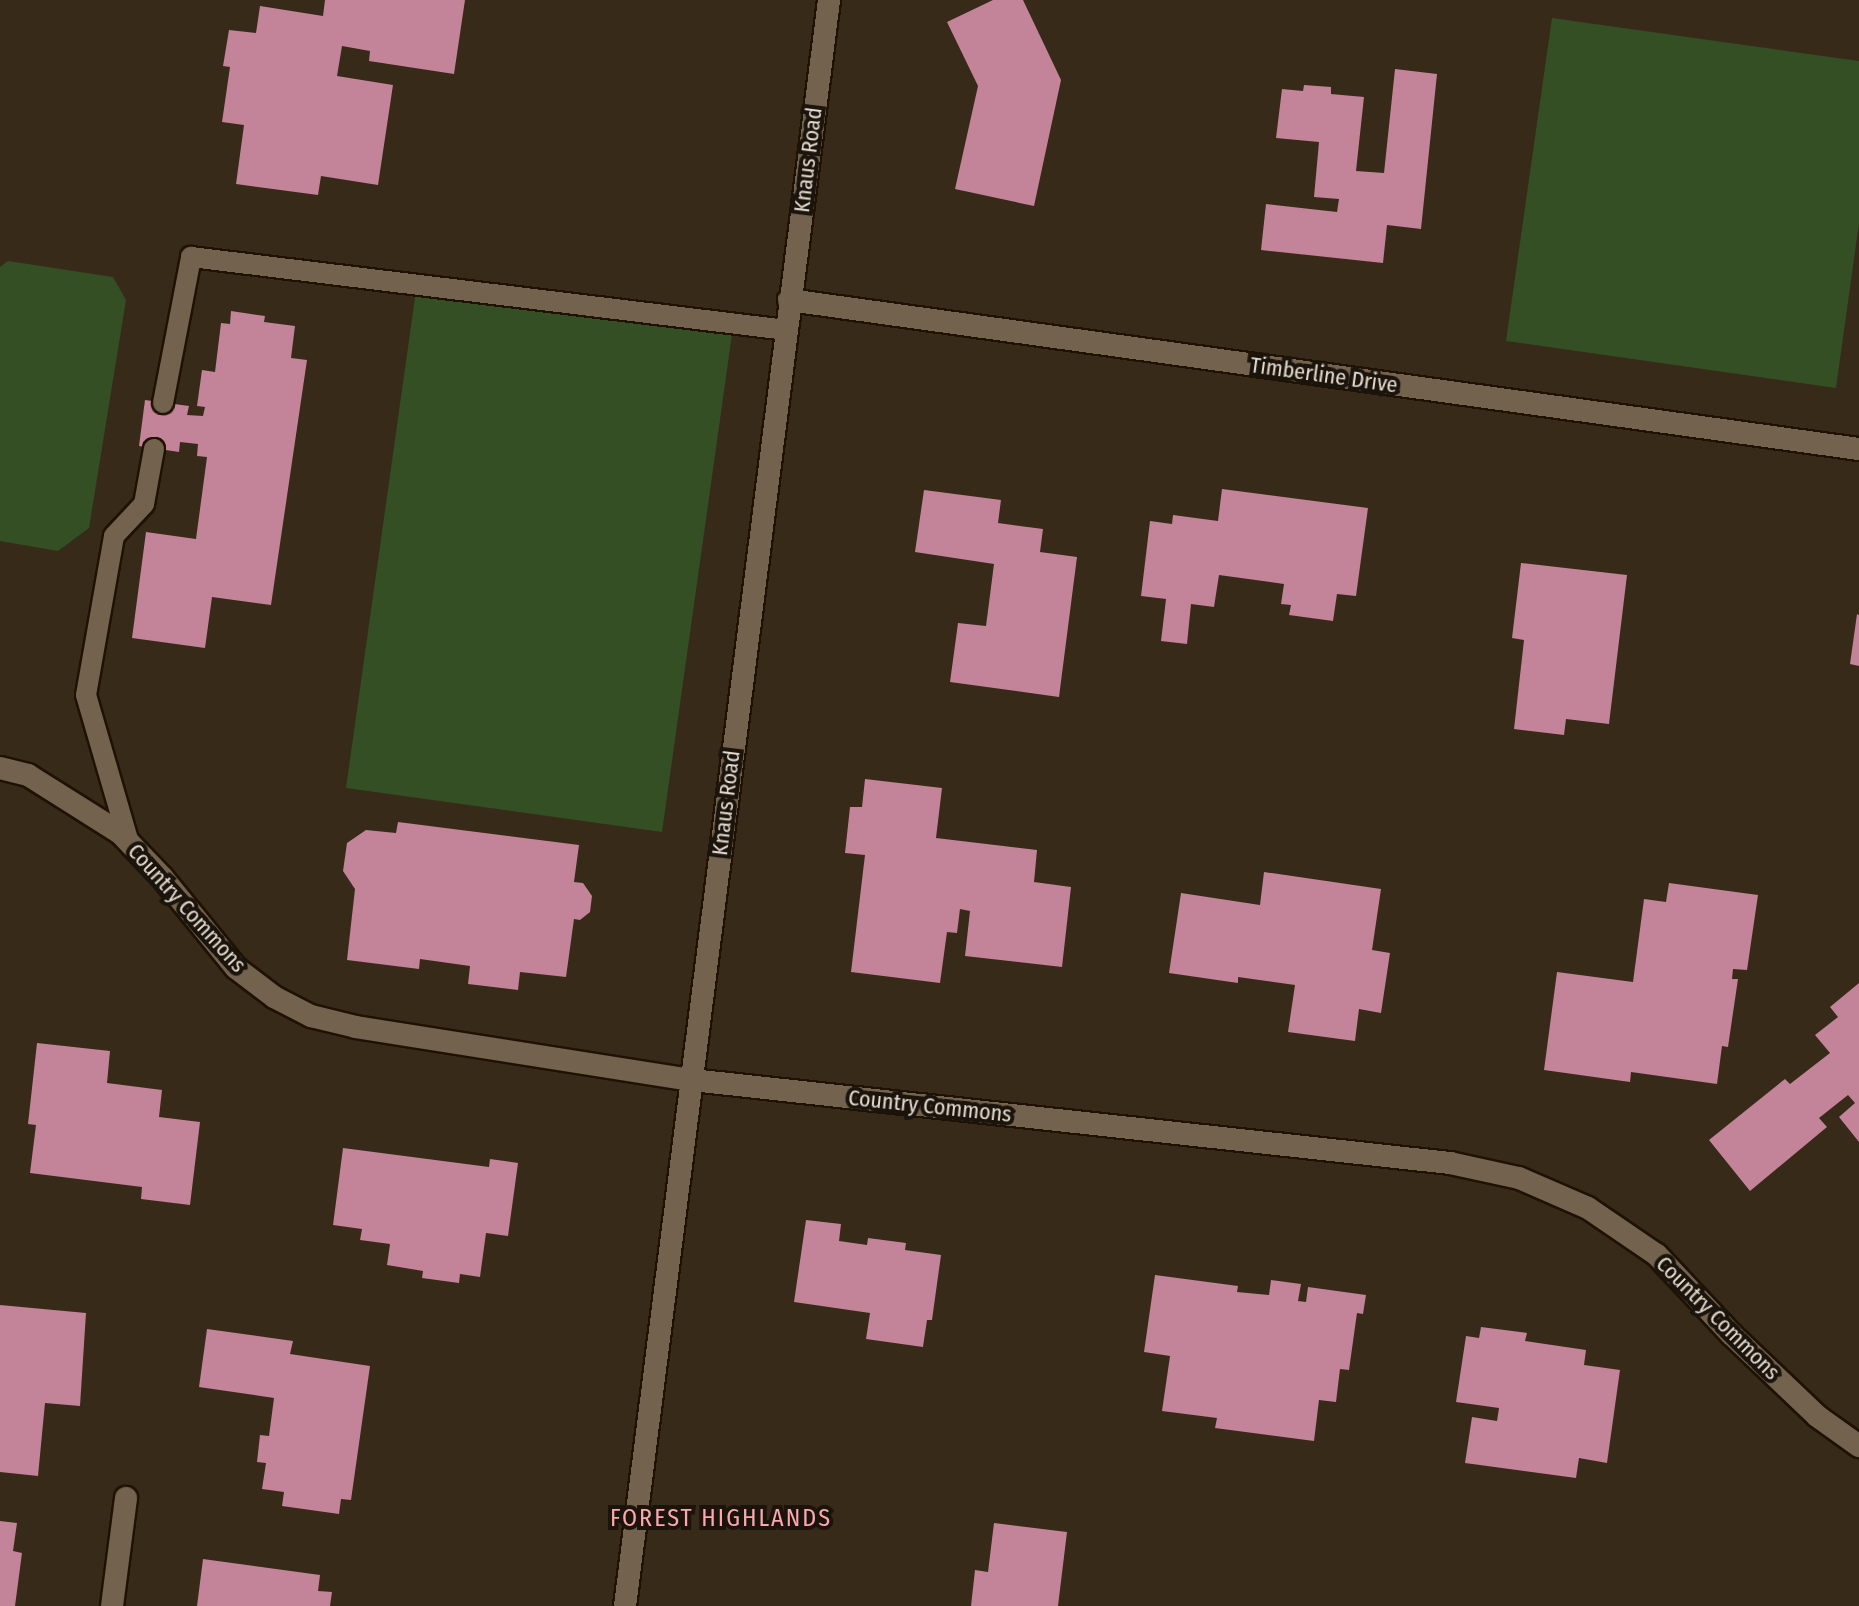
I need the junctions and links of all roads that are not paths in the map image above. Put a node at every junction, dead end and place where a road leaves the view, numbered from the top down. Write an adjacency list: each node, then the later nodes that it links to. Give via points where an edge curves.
1 (829, 0): 2 (street, Knaus Road)
2 (789, 300): 3 (street, Knaus Road); 6 (street, Timberline Drive)
3 (786, 330): 4 (lane, via 191,257); 9 (street, Knaus Road)
4 (163, 403)
5 (154, 449): 8 (lane, via 144,504 114,536 86,695)
6 (1859, 449)
7 (0, 768): 8 (street, Country Commons, via 28,775 70,798)
8 (129, 843): 9 (street, Country Commons, via 236,968 311,1016)
9 (692, 1080): 10 (street, Country Commons, via 1450,1163 1519,1178 1588,1208 1657,1255 1817,1416); 13 (street, Knaus Road)
10 (1859, 1446)
11 (126, 1498): 12 (street)
12 (112, 1606)
13 (625, 1606)

